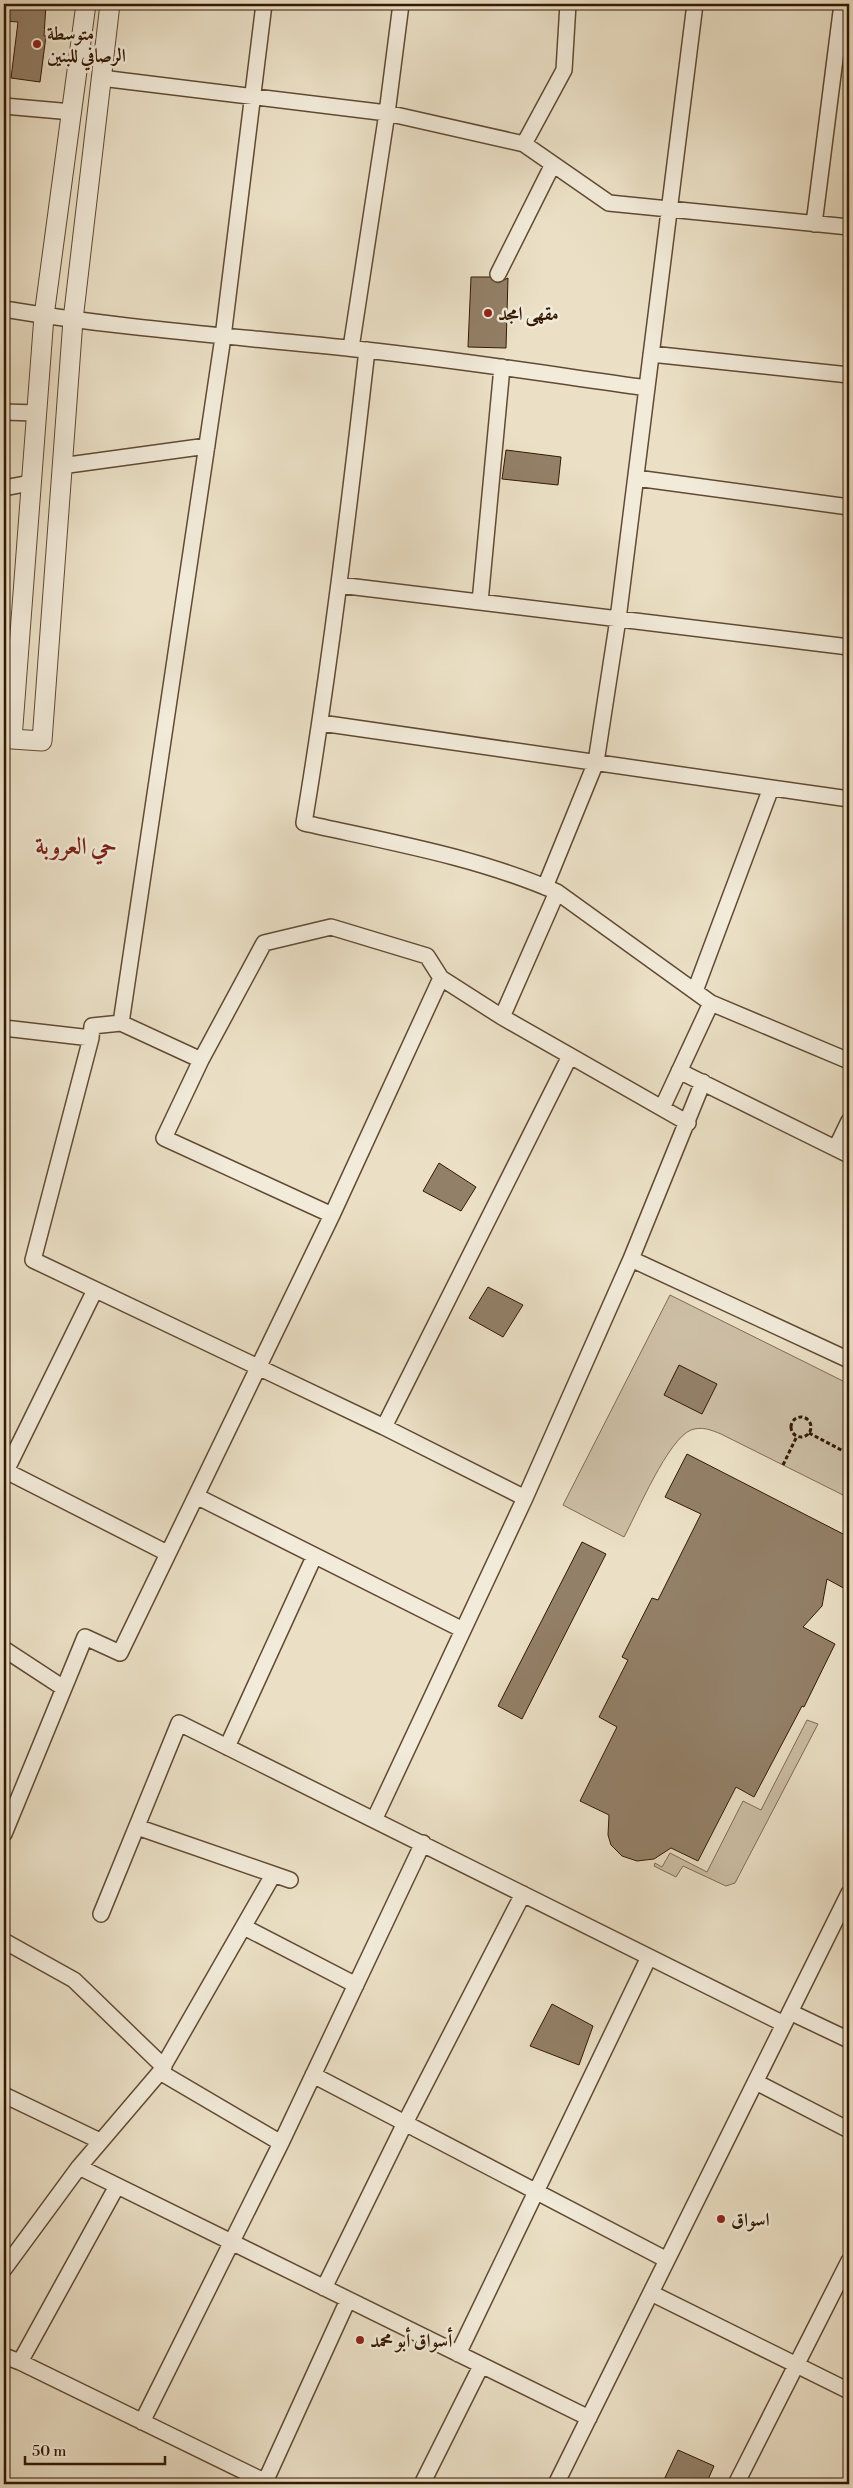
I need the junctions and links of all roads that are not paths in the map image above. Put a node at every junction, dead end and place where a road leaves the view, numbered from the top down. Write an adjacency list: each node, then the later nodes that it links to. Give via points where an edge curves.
1 (86, 4): 11 (street)
2 (110, 4): 8 (street)
3 (264, 4): 9 (street)
4 (401, 4): 12 (street)
5 (568, 4): 13 (street, via 564,70)
6 (695, 4): 15 (street)
7 (842, 4): 16 (street)
8 (101, 78): 9 (street); 21 (street)
9 (254, 97): 12 (street); 22 (street)
10 (4, 106): 11 (street)
11 (72, 112): 20 (street)
12 (387, 113): 13 (street); 23 (street)
13 (524, 144): 14 (street)
14 (554, 164): 15 (street, via 609,203); 18 (street)
15 (669, 208): 16 (street); 25 (street)
16 (814, 224): 17 (street)
17 (849, 227)
18 (498, 274)
19 (4, 309): 20 (street)
20 (44, 316): 21 (street); 30 (street)
21 (72, 320): 22 (street); 32 (street)
22 (223, 337): 23 (street); 31 (street)
23 (351, 348): 24 (street)
24 (367, 350): 26 (street); 37 (street)
25 (651, 354): 27 (street); 28 (street)
26 (502, 368): 28 (street); 38 (street)
27 (849, 375)
28 (647, 388): 33 (street)
29 (4, 412): 30 (street)
30 (36, 413): 34 (street)
31 (207, 446): 32 (street); 50 (street)
32 (61, 466): 34 (street, via 42,741 12,739)
33 (636, 478): 36 (street); 39 (street)
34 (30, 483): 35 (street)
35 (4, 488)
36 (849, 507)
37 (339, 585): 38 (street); 41 (street)
38 (480, 602): 39 (street)
39 (618, 619): 40 (street); 42 (street)
40 (849, 648)
41 (321, 723): 42 (street); 45 (street, via 304,823 484,865)
42 (596, 762): 43 (street); 45 (street)
43 (771, 788): 44 (street); 47 (street)
44 (849, 799)
45 (551, 890): 47 (street); 49 (street)
46 (440, 978): 49 (street); 54 (street, via 426,956 332,927 264,943); 62 (street)
47 (695, 991): 48 (street)
48 (711, 1003): 55 (street); 56 (street)
49 (502, 1017): 53 (street)
50 (121, 1023): 52 (street, via 92,1026); 54 (street)
51 (4, 1028): 52 (street)
52 (91, 1038): 64 (street, via 33,1260)
53 (570, 1056): 58 (street); 67 (street)
54 (202, 1060): 62 (street, via 164,1138)
55 (849, 1061)
56 (679, 1070): 57 (street); 58 (street)
57 (703, 1082): 60 (street); 61 (street)
58 (662, 1106): 60 (street)
59 (849, 1122): 61 (street)
60 (688, 1123): 63 (street)
61 (843, 1151)
62 (332, 1215): 66 (street)
63 (632, 1259): 65 (street); 72 (street)
64 (95, 1290): 66 (street); 68 (street)
65 (849, 1360)
66 (258, 1367): 67 (street); 71 (street)
67 (384, 1427): 72 (street)
68 (9, 1453): 69 (street); 70 (street)
69 (5, 1473): 70 (street)
70 (26, 1482): 73 (street)
71 (196, 1496): 73 (street); 74 (street)
72 (525, 1498): 75 (street)
73 (167, 1553): 77 (street, via 120,1652 84,1637)
74 (314, 1557): 75 (street); 78 (street)
75 (463, 1630): 80 (street)
76 (4, 1649): 77 (street)
77 (62, 1687): 79 (street)
78 (227, 1747): 80 (street); 81 (street, via 179,1723)
79 (7, 1816): 82 (street)
80 (374, 1818): 83 (street)
81 (137, 1827): 84 (street); 88 (street)
82 (4, 1834)
83 (423, 1843): 87 (street); 92 (street)
84 (273, 1875): 85 (street); 89 (street)
85 (290, 1880)
86 (849, 1893): 93 (street)
87 (523, 1894): 91 (street); 99 (street)
88 (101, 1914)
89 (244, 1927): 92 (street); 95 (street)
90 (4, 1941): 95 (street, via 74,1980)
91 (649, 1957): 93 (street); 105 (street)
92 (356, 1985): 96 (street)
93 (787, 2018): 94 (street); 97 (street)
94 (849, 2040)
95 (162, 2069): 101 (street); 102 (street)
96 (313, 2075): 99 (street); 102 (street)
97 (756, 2082): 100 (street); 107 (street)
98 (4, 2095): 101 (street)
99 (405, 2123): 105 (street); 110 (street)
100 (849, 2130)
101 (100, 2141): 103 (street)
102 (281, 2143): 106 (street)
103 (79, 2167): 104 (street); 109 (street)
104 (117, 2186): 106 (street); 115 (street)
105 (536, 2192): 107 (street); 113 (street)
106 (231, 2242): 110 (street); 120 (street)
107 (667, 2260): 111 (street)
108 (849, 2261): 116 (street)
109 (4, 2269)
110 (324, 2288): 112 (street)
111 (651, 2293): 116 (street); 119 (street)
112 (348, 2300): 113 (street); 121 (street)
113 (458, 2354): 117 (street)
114 (4, 2356): 115 (street)
115 (20, 2362): 120 (street)
116 (797, 2364): 118 (street); 124 (street)
117 (481, 2366): 119 (street); 122 (street)
118 (849, 2391)
119 (589, 2418): 123 (street)
120 (142, 2422): 121 (street)
121 (268, 2483)
122 (422, 2484)
123 (556, 2484)
124 (736, 2484)

